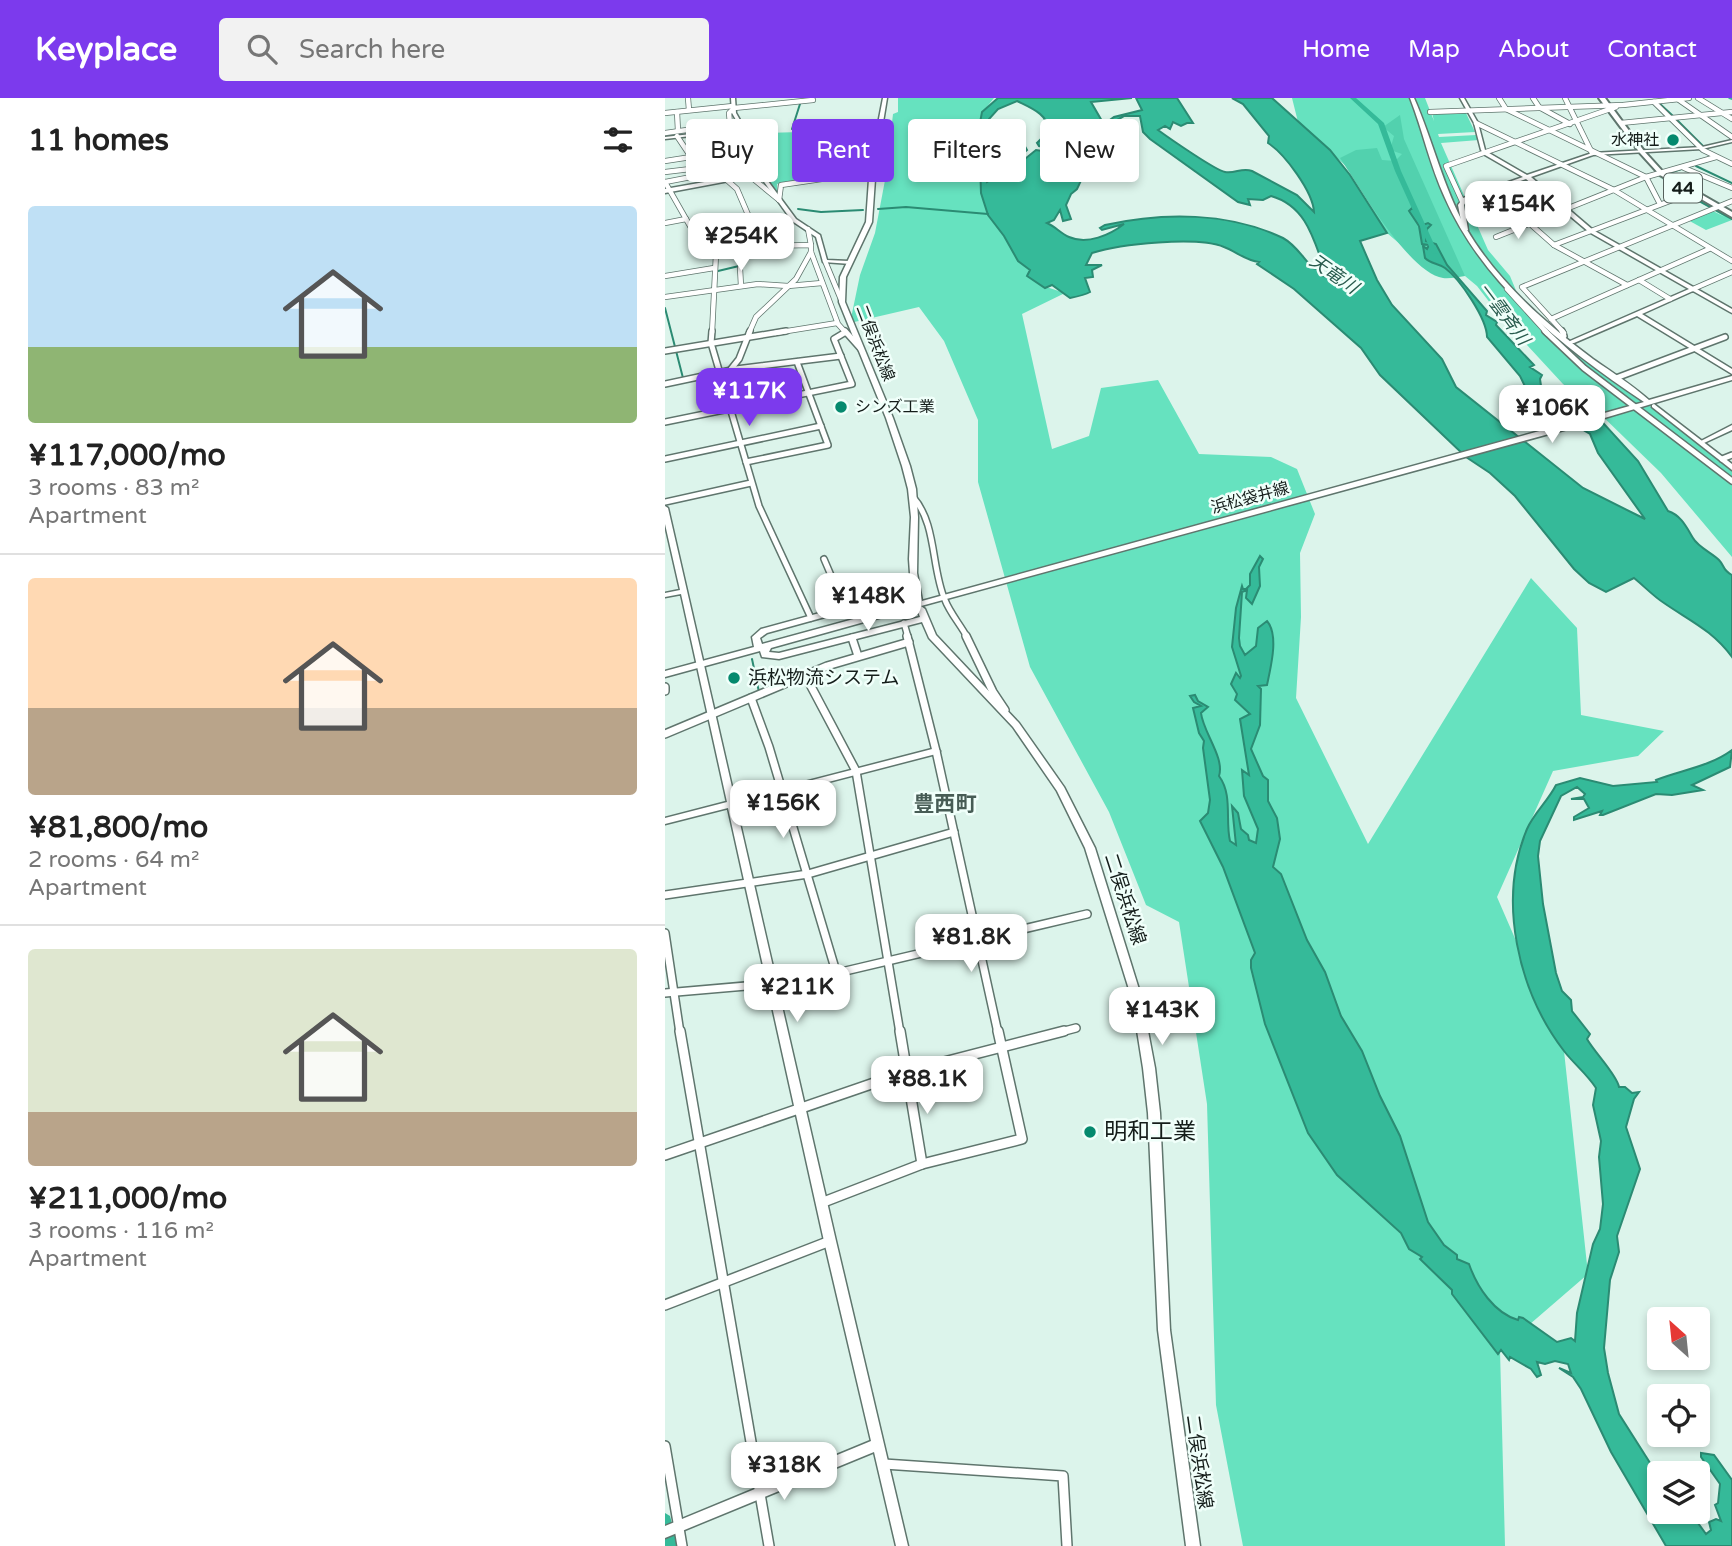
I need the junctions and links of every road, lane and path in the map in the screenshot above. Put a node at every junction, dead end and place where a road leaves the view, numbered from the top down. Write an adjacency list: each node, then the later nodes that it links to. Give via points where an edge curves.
1 (688, 98): 21 (street)
2 (733, 98): 17 (street)
3 (885, 98): 96 (main road, 二俣浜松線, via 869,222)
4 (1412, 98): 83 (main road, via 1440,178)
5 (1462, 98): 22 (street)
6 (1499, 98): 20 (street)
7 (1533, 98): 18 (street)
8 (1565, 98): 16 (street)
9 (1602, 98): 19 (main road, 44)
10 (1649, 98): 15 (street)
11 (1689, 98): 14 (street)
12 (1698, 98): 27 (street)
13 (813, 100): 17 (street)
14 (1679, 100): 15 (street); 28 (street)
15 (1654, 102): 19 (street); 29 (street)
16 (1571, 106): 18 (street); 19 (street); 32 (street)
17 (733, 107): 21 (street); 30 (street); 38 (street, via 729,113 732,123)
18 (1539, 107): 20 (street); 35 (street)
19 (1609, 107): 32 (street); 34 (main road, 44)
20 (1506, 109): 22 (street); 36 (street)
21 (689, 110): 23 (street)
22 (1469, 110): 24 (street); 33 (street)
23 (677, 112): 26 (street); 38 (street)
24 (1430, 112)
25 (1732, 112): 27 (street)
26 (665, 113)
27 (1724, 114): 28 (street); 31 (street)
28 (1701, 116): 29 (street); 40 (street)
29 (1671, 118): 34 (street); 42 (street)
30 (739, 119)
31 (1732, 119)
32 (1578, 121): 35 (street); 46 (street)
33 (1476, 123): 41 (street); 44 (street)
34 (1621, 123): 45 (main road, 44)
35 (1570, 124): 36 (street)
36 (1547, 131): 41 (street); 46 (street)
37 (665, 135): 38 (street)
38 (678, 135): 39 (street); 43 (street)
39 (686, 135)
40 (1732, 139): 42 (street)
41 (1515, 142): 44 (street); 50 (street)
42 (1702, 148): 45 (street); 47 (street)
43 (686, 149)
44 (1485, 152): 56 (street); 71 (street, via 1445,166)
45 (1642, 152): 46 (street); 55 (main road, 44)
46 (1592, 154): 50 (street); 57 (street)
47 (1716, 157): 51 (street); 52 (street)
48 (686, 158): 49 (street)
49 (665, 161)
50 (1562, 164): 56 (street); 67 (street)
51 (1732, 164)
52 (1684, 167): 55 (street); 65 (street)
53 (686, 169): 54 (street)
54 (665, 172)
55 (1663, 174): 57 (street); 69 (main road, 44)
56 (1528, 177): 66 (street); 75 (street)
57 (1646, 177): 67 (street); 73 (street)
58 (686, 178): 59 (street)
59 (665, 182): 68 (street)
60 (716, 182): 68 (street)
61 (729, 182): 89 (street, via 749,217 753,237)
62 (757, 182): 70 (street)
63 (766, 182): 70 (street)
64 (797, 182): 70 (street, via 779,188)
65 (1732, 188)
66 (1492, 190): 71 (street); 79 (street)
67 (1614, 190): 75 (street); 76 (street)
68 (667, 191): 78 (street)
69 (1691, 193): 73 (street); 74 (main road, 44)
70 (779, 200): 82 (street)
71 (1462, 201): 83 (street)
72 (1732, 201): 74 (street)
73 (1660, 204): 76 (street)
74 (1716, 206): 77 (main road, 44); 81 (street)
75 (1565, 208): 79 (street); 84 (street)
76 (1645, 210): 81 (street); 84 (street)
77 (1732, 215)
78 (686, 219): 80 (street); 88 (street)
79 (1529, 222): 85 (street); 87 (street)
80 (665, 223)
81 (1670, 225): 90 (street); 91 (street)
82 (807, 229): 86 (street); 93 (street, via 820,239)
83 (1465, 230): 101 (main road)
84 (1591, 231): 87 (street); 90 (street)
85 (1496, 237)
86 (811, 245): 89 (street); 92 (street)
87 (1554, 245): 95 (street)
88 (709, 247): 89 (street); 97 (street, via 716,254)
89 (746, 247): 105 (street, via 738,277)
90 (1619, 247): 95 (street); 98 (street)
91 (1709, 249): 94 (street); 98 (street)
92 (811, 251): 103 (street); 106 (street)
93 (825, 261): 96 (street); 111 (street)
94 (1732, 261)
95 (1583, 262): 104 (street); 114 (street, via 1522,287)
96 (849, 263): 111 (main road, 二俣浜松線)
97 (714, 268): 100 (street); 107 (street)
98 (1660, 270): 102 (street); 108 (street)
99 (1732, 272): 108 (street)
100 (665, 276)
101 (1498, 278): 117 (main road); 136 (street, via 1554,341)
102 (1639, 280): 104 (street); 110 (street)
103 (822, 283): 106 (street); 115 (street)
104 (1627, 285): 114 (street)
105 (741, 286): 106 (street); 107 (street)
106 (788, 286): 119 (street, via 756,317)
107 (714, 289): 109 (street); 121 (street)
108 (1693, 289): 110 (street); 112 (street)
109 (665, 297)
110 (1670, 299): 113 (street)
111 (842, 302): 122 (main road, 二俣浜松線)
112 (1732, 311)
113 (1637, 313): 120 (street); 123 (street)
114 (1551, 319): 117 (street)
115 (837, 323): 116 (street); 119 (street)
116 (844, 333): 122 (street); 125 (street, via 834,339)
117 (1564, 336): 120 (main road)
118 (1725, 337): 123 (street)
119 (747, 338): 121 (street); 127 (street)
120 (1572, 342): 130 (main road)
121 (711, 343): 124 (street); 128 (street)
122 (861, 349): 150 (main road, 二俣浜松線)
123 (1695, 349): 129 (street); 130 (street)
124 (665, 351)
125 (841, 356): 126 (street); 133 (street, via 852,384)
126 (797, 362): 127 (street); 133 (street)
127 (731, 370): 128 (street)
128 (719, 372): 132 (street); 137 (street)
129 (1732, 372)
130 (1616, 378): 134 (main road)
131 (1732, 379): 136 (main road, 浜松袋井線)
132 (665, 384)
133 (808, 392): 137 (street); 139 (street)
134 (1646, 400)
135 (1654, 406): 141 (main road)
136 (1633, 408): 148 (street); 157 (main road, 浜松袋井線)
137 (729, 409): 138 (street); 142 (street)
138 (665, 422)
139 (821, 426): 142 (street); 146 (street, via 828,445)
140 (1732, 427): 141 (street)
141 (1702, 442): 144 (main road)
142 (740, 443): 145 (street); 146 (street)
143 (1732, 455): 144 (street)
144 (1722, 458): 147 (main road)
145 (665, 459)
146 (746, 462): 149 (street)
147 (1732, 468)
148 (1732, 481)
149 (751, 483): 151 (street); 160 (street)
150 (913, 497): 154 (main road, 二俣浜松線); 157 (street, via 920,505)
151 (665, 502)
152 (665, 508): 155 (street)
153 (824, 559): 158 (street)
154 (914, 590): 158 (main road); 159 (main road, 二俣浜松線)
155 (684, 591): 156 (street); 168 (street)
156 (665, 595)
157 (943, 597): 164 (main road, 浜松袋井線); 173 (street, via 993,692)
158 (845, 608): 160 (main road)
159 (922, 609): 161 (main road); 173 (main road, 二俣浜松線, via 932,636 945,652)
160 (811, 618): 165 (main road, via 761,632)
161 (904, 623): 162 (main road); 163 (street)
162 (852, 638): 166 (main road); 167 (street)
163 (909, 642): 167 (street); 175 (street)
164 (771, 645): 165 (main road, 浜松袋井線); 166 (main road, via 764,653 770,657)
165 (750, 650): 166 (main road, via 770,661); 168 (main road, 浜松袋井線)
166 (800, 652)
167 (858, 656): 170 (street)
168 (699, 664): 169 (main road, 浜松袋井線); 172 (street)
169 (665, 674)
170 (805, 675): 171 (street); 176 (street)
171 (751, 698): 172 (street); 177 (street)
172 (711, 714): 174 (street); 178 (street)
173 (1016, 724): 212 (main road, 二俣浜松線, via 1061,789 1090,848 1137,999 1154,1113 1164,1330)
174 (665, 733)
175 (936, 751): 176 (street); 180 (street)
176 (856, 771): 177 (street); 181 (street)
177 (781, 789): 178 (street); 182 (street)
178 (732, 802): 179 (street); 183 (street)
179 (665, 821)
180 (954, 832): 181 (street); 187 (street)
181 (870, 856): 182 (street); 188 (street)
182 (808, 874): 183 (street); 189 (street)
183 (750, 882): 184 (street); 190 (street)
184 (665, 895)
185 (1087, 914): 187 (street)
186 (665, 933): 191 (street)
187 (978, 941): 188 (street); 193 (street)
188 (887, 963): 189 (street); 194 (street)
189 (837, 975): 190 (street)
190 (772, 983): 191 (street); 195 (street)
191 (670, 993): 196 (street)
192 (1076, 1028): 193 (street)
193 (1002, 1048): 194 (street); 198 (street, via 1022,1139)
194 (905, 1073): 195 (street); 198 (street)
195 (800, 1108): 196 (street); 199 (street)
196 (699, 1144): 197 (street); 201 (street)
197 (665, 1155)
198 (922, 1164): 199 (street)
199 (821, 1203): 200 (street)
200 (830, 1241): 201 (street); 203 (street)
201 (725, 1283): 202 (street); 206 (street)
202 (665, 1305)
203 (879, 1444): 205 (street); 206 (street)
204 (665, 1446): 207 (street)
205 (884, 1464): 210 (street); 211 (street, via 1063,1476)
206 (761, 1493): 207 (street); 209 (street)
207 (673, 1529): 208 (street)
208 (682, 1546)
209 (769, 1546)
210 (902, 1546)
211 (1067, 1546)
212 (1193, 1546)

